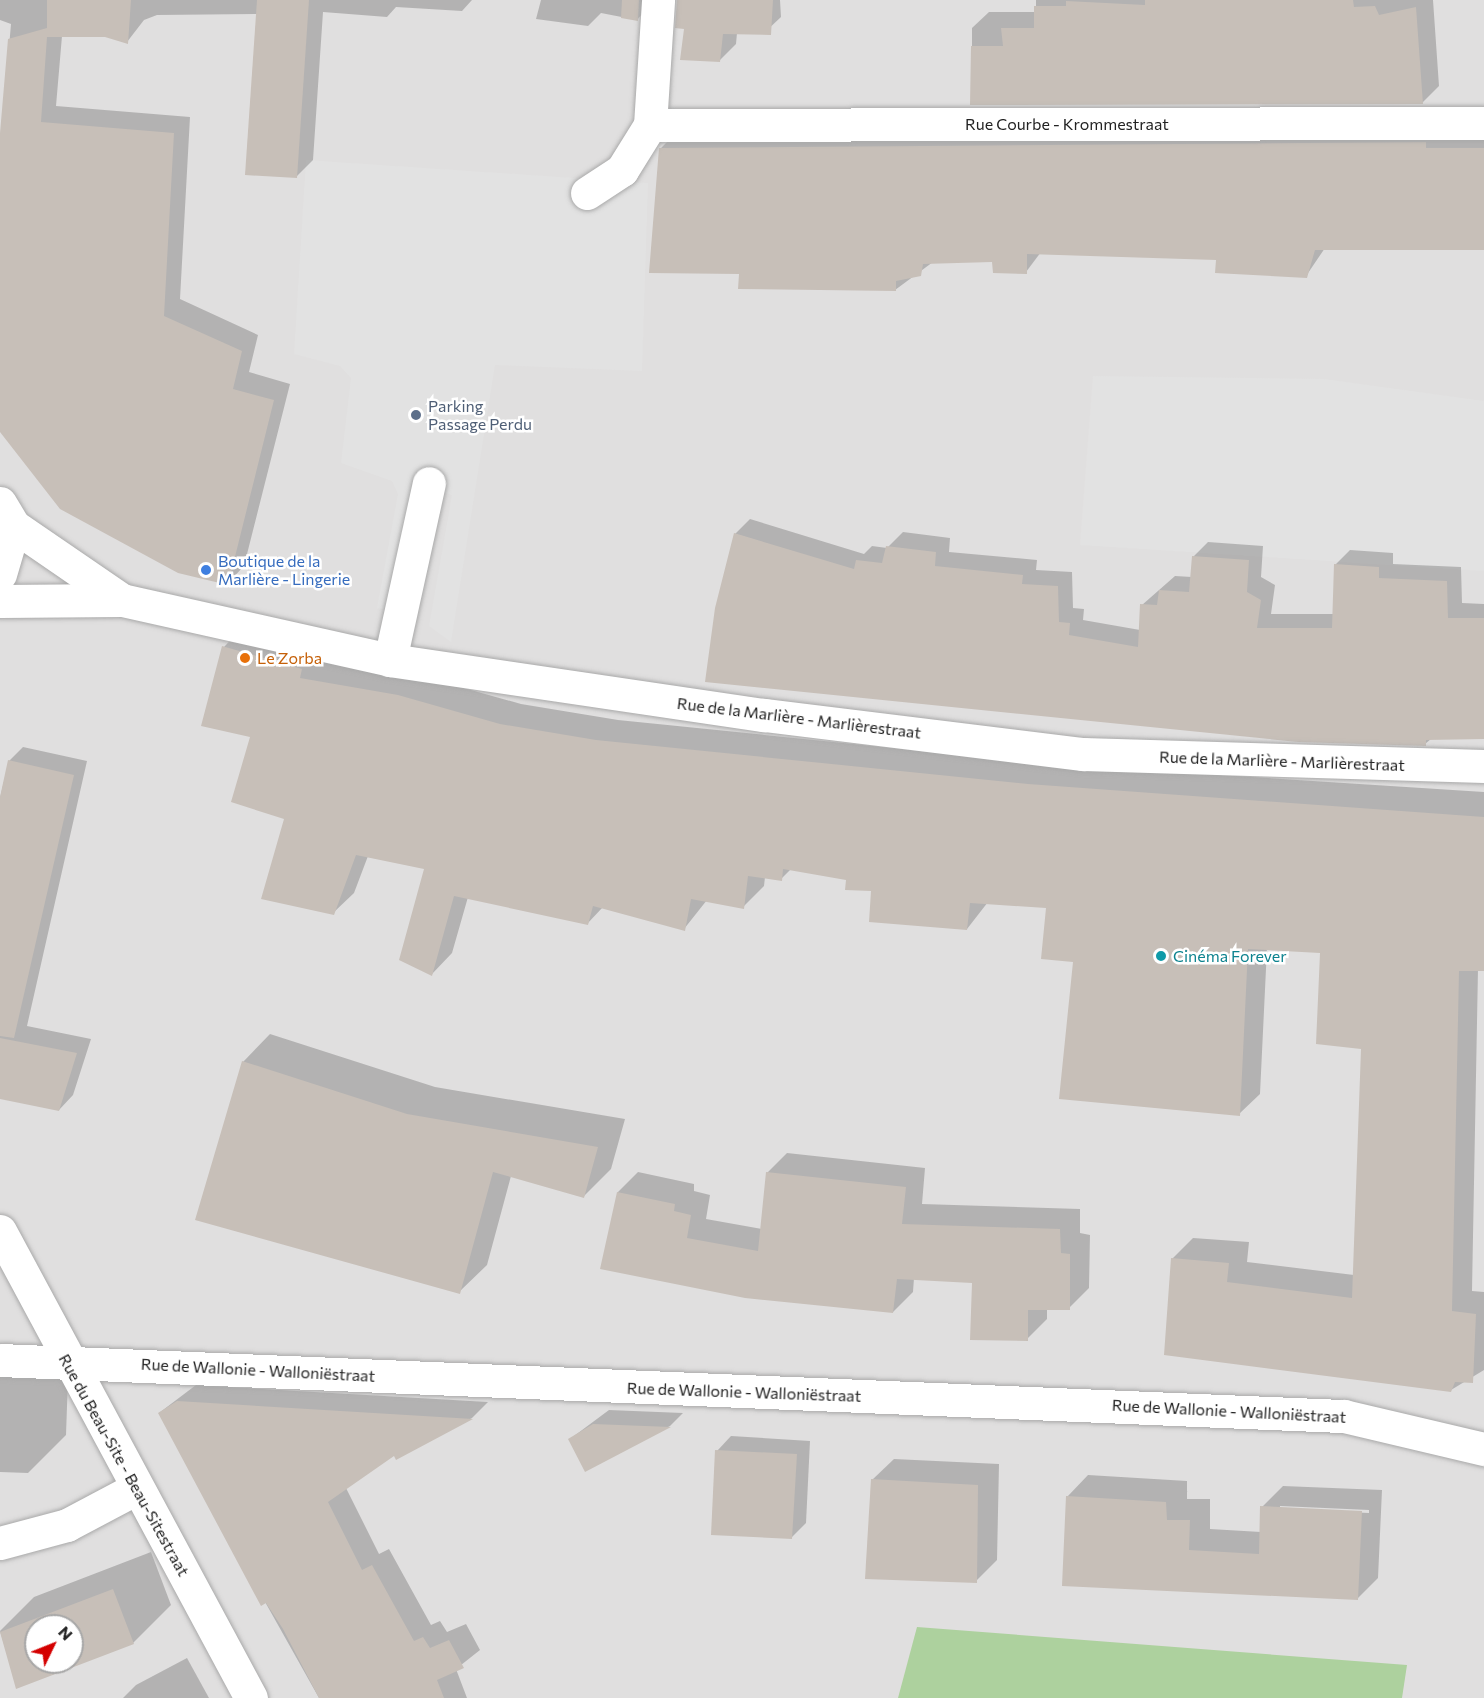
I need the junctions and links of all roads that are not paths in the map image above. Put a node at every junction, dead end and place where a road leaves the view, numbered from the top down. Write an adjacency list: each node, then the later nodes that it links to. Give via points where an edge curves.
1 (658, 0): 3 (street)
2 (1484, 123): 3 (street, Rue Courbe - Krommestraat)
3 (650, 125): 4 (street, via 622,170)
4 (587, 194)
5 (429, 483): 10 (street)
6 (7, 514): 7 (street, Rue de la Marlière - Marlièrestraat); 8 (street, Rue de la Marlière - Marlièrestraat)
7 (0, 574)
8 (122, 600): 9 (street, Rue de la Marlière - Marlièrestraat); 10 (street, Rue de la Marlière - Marlièrestraat)
9 (0, 601)
10 (390, 660): 11 (street, Rue de la Marlière - Marlièrestraat, via 764,715 1083,754)
11 (1484, 766)
12 (0, 1231): 14 (street, Rue du Beau-Site - Beau-Sitestraat)
13 (0, 1360): 14 (street, Rue de Wallonie - Walloniëstraat)
14 (64, 1360): 15 (street, Rue de Wallonie - Walloniëstraat, via 638,1390 1344,1416); 16 (street, Rue du Beau-Site - Beau-Sitestraat)
15 (1484, 1449)
16 (137, 1488): 17 (street, via 67,1525); 18 (street, Rue du Beau-Site - Beau-Sitestraat)
17 (0, 1543)
18 (251, 1698)

